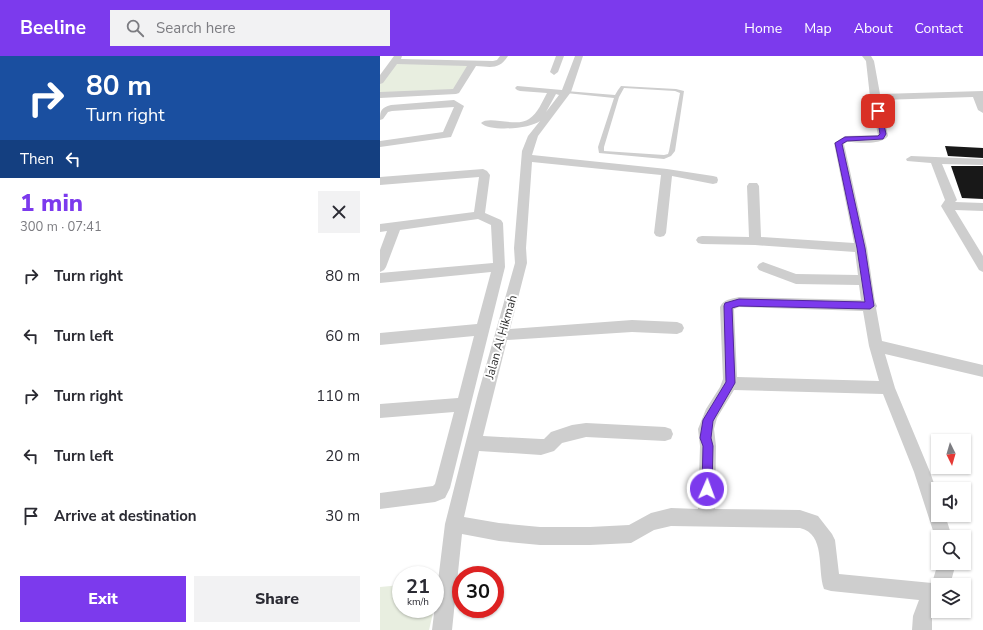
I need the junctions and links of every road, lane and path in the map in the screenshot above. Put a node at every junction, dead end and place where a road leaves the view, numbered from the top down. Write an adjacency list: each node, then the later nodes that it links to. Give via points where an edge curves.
1 (504, 56): 6 (street, via 496,64)
2 (560, 56): 7 (street)
3 (579, 56): 10 (street, Jalan Al Hikmah)
4 (866, 56): 14 (street, via 870,61)
5 (397, 58): 6 (street); 8 (street)
6 (473, 64): 12 (street, via 456,91)
7 (554, 72)
8 (380, 80)
9 (520, 88): 10 (street)
10 (560, 92): 13 (lane); 17 (street, via 530,123); 19 (street, Jalan Al Hikmah, via 533,136)
11 (980, 94): 14 (street); 15 (street)
12 (380, 95)
13 (617, 97): 13 (lane, via 621,88 625,87 682,92 671,154 664,157 601,152)
14 (875, 97): 35 (street, via 882,136 874,139 845,139 839,143)
15 (983, 110)
16 (380, 117): 18 (street, via 385,110 391,108 454,103 458,106 447,135)
17 (486, 123)
18 (380, 144)
19 (527, 158): 23 (street); 45 (street, Jalan Al Hikmah, via 521,263)
20 (911, 159): 21 (street)
21 (935, 160): 22 (street); 27 (street, via 951,200)
22 (983, 162)
23 (667, 172): 24 (street); 32 (street)
24 (713, 180)
25 (380, 182): 29 (street, via 483,172 485,175)
26 (753, 186): 34 (street)
27 (947, 206): 28 (street); 39 (street)
28 (983, 207)
29 (479, 215): 30 (street); 37 (street, via 497,222)
30 (395, 226): 31 (street); 36 (street)
31 (380, 228)
32 (660, 233)
33 (702, 240): 34 (street)
34 (755, 242): 35 (street)
35 (861, 248): 41 (street)
36 (380, 267)
37 (499, 267): 40 (street); 44 (street)
38 (763, 267): 41 (street, via 796,279)
39 (983, 268)
40 (380, 278)
41 (866, 280): 42 (street)
42 (870, 306): 47 (street); 49 (street, via 739,302 730,304 727,307)
43 (677, 328): 45 (street, via 632,326)
44 (484, 329): 46 (street); 51 (street)
45 (503, 335): 54 (street, Jalan Al Hikmah)
46 (380, 339)
47 (876, 346): 48 (street); 50 (street)
48 (983, 371)
49 (730, 383): 50 (street); 56 (street, via 708,420 705,438 708,446)
50 (888, 388): 58 (street, via 922,472)
51 (464, 404): 52 (street); 55 (street, via 439,492)
52 (380, 411)
53 (665, 434): 54 (street, via 586,430 564,434 548,446 541,447)
54 (473, 443): 57 (street, Jalan Al Hikmah)
55 (380, 500)
56 (706, 518): 57 (street, via 671,517 651,522 631,534 590,536 540,536); 59 (street, via 800,519 812,522 826,540 831,582)
57 (454, 524): 61 (street, Jalan Al Hikmah)
58 (941, 530)
59 (931, 592)
60 (931, 599): 62 (street, via 926,603 921,615)
61 (442, 630)
62 (922, 630)

